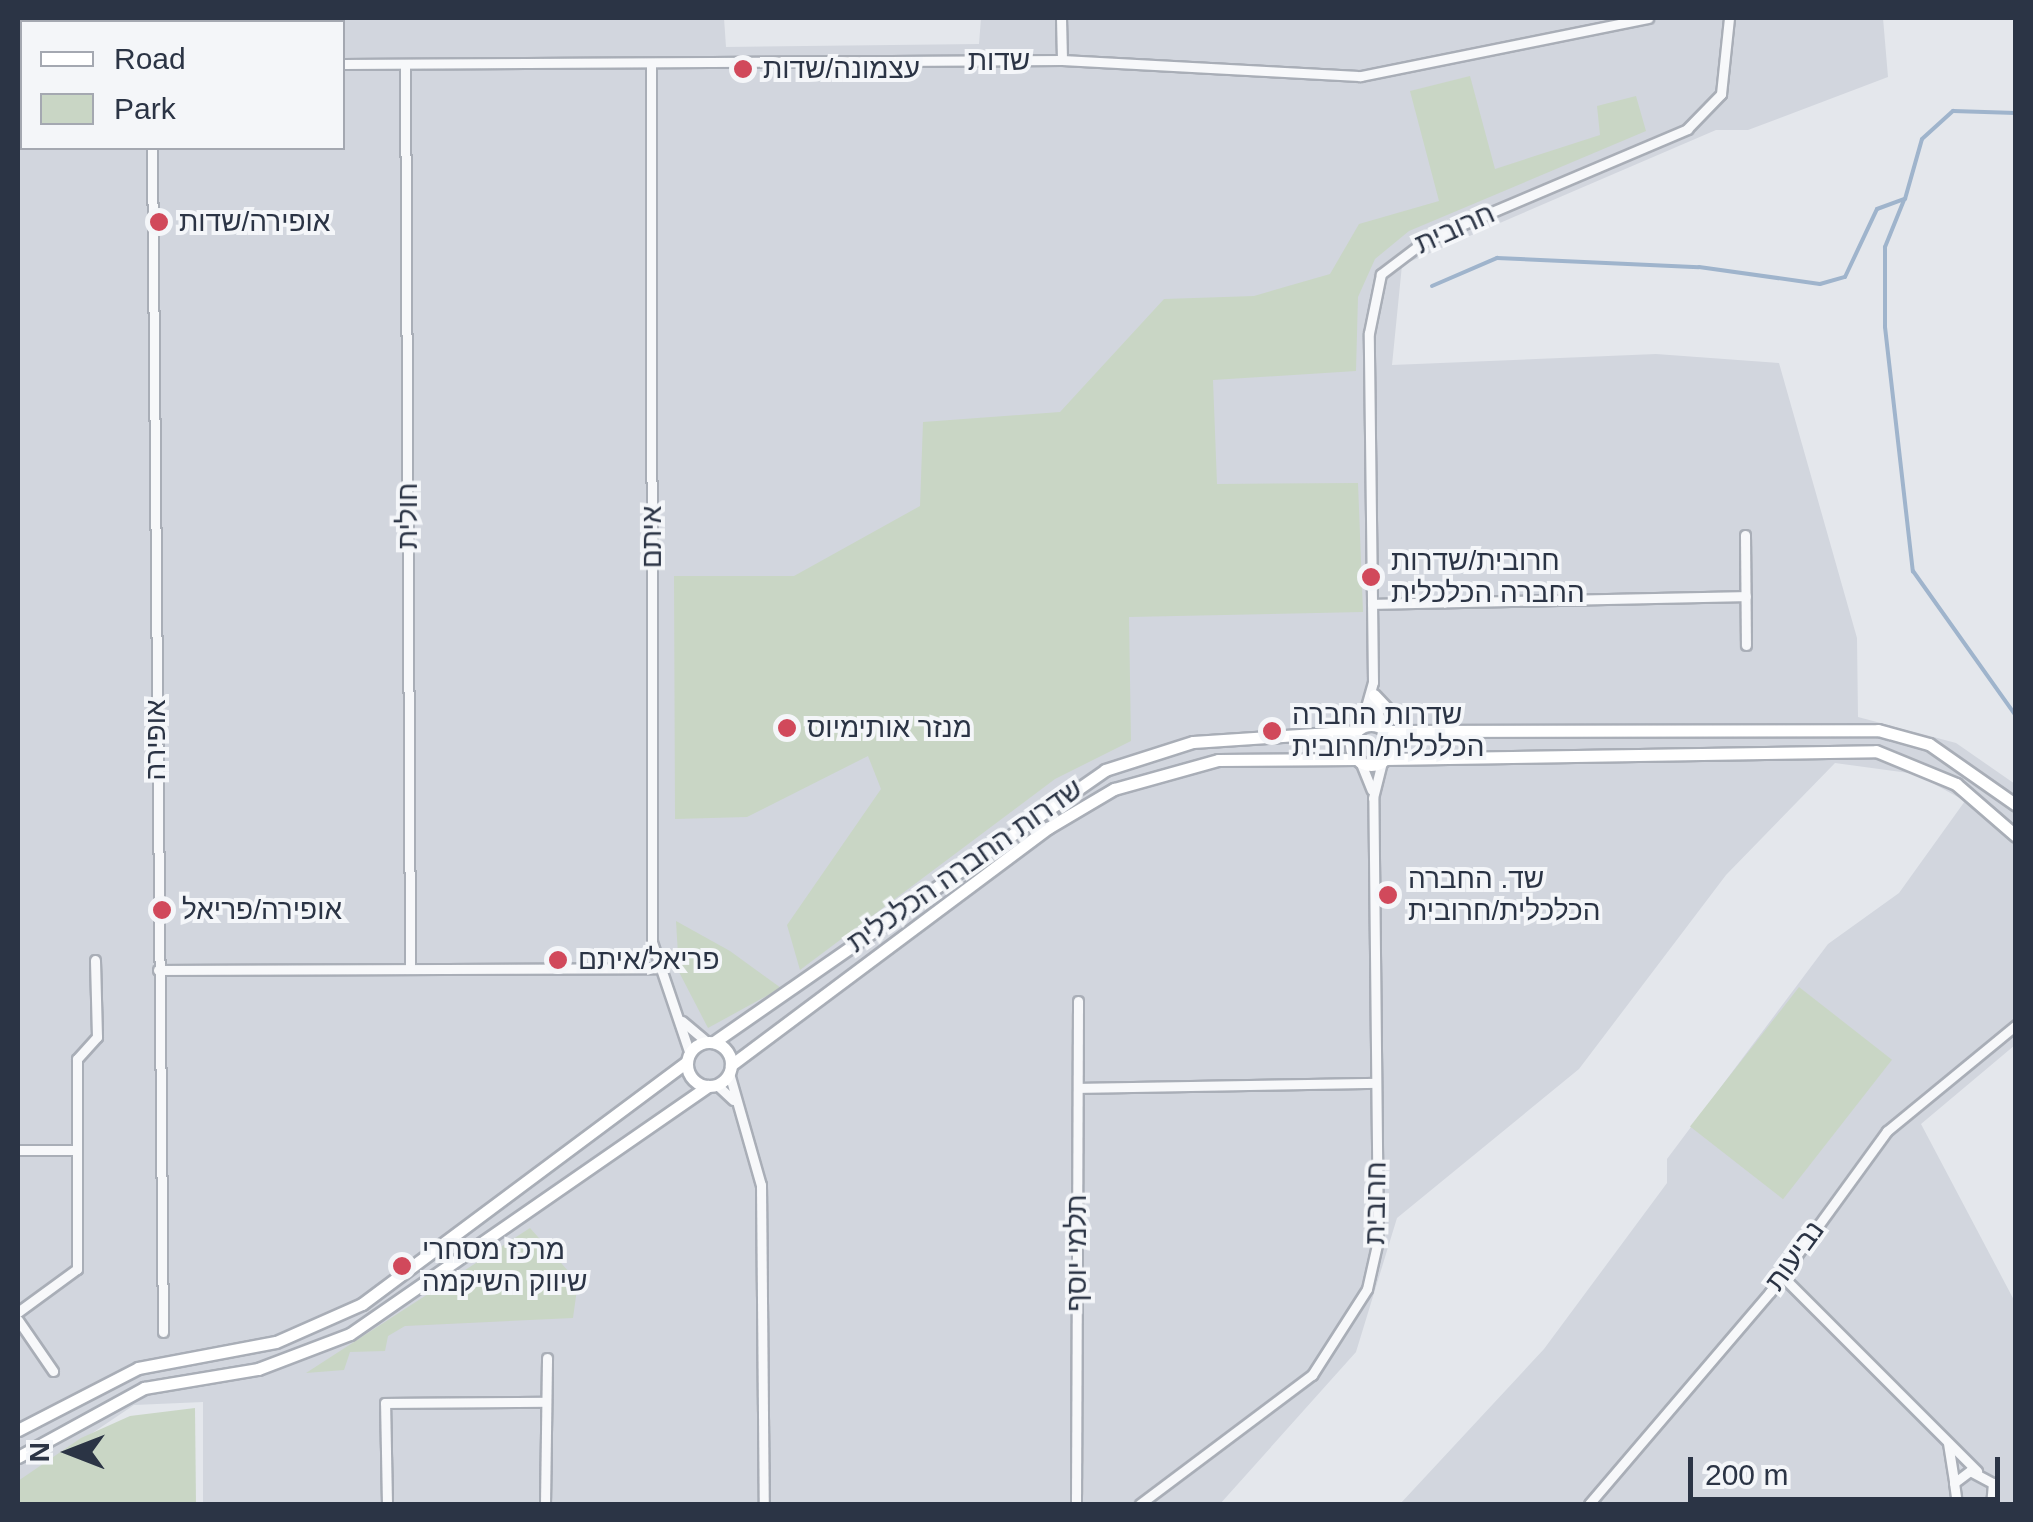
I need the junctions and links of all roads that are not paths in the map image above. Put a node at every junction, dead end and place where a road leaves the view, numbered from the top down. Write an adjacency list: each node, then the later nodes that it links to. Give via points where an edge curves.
1 (1061, 18): 4 (street)
2 (1648, 18): 4 (street, שדות, via 1361,76)
3 (1729, 18): 11 (street, חרובית, via 1721,94 1687,129 1426,240 1381,274 1369,332)
4 (1062, 60): 5 (street, שדות)
5 (652, 63): 7 (street, שדות); 23 (street, איתם)
6 (345, 64): 7 (street, שדות)
7 (406, 64): 24 (street, חולית)
8 (152, 150): 25 (street, אופירה)
9 (1745, 534): 10 (street)
10 (1746, 596): 11 (street); 12 (street)
11 (1372, 604): 13 (street, חרובית)
12 (1746, 645)
13 (1373, 689): 14 (street, חרובית); 15 (street, חרובית); 16 (main road, via 1392,723)
14 (1384, 729): 15 (main road, שדרות החברה הכלכלית); 16 (main road); 18 (main road)
15 (1359, 730): 17 (main road); 29 (main road, שדרות החברה הכלכלית, via 1204,740 1105,770)
16 (1422, 734): 20 (main road, via 1878,730 1939,749)
17 (1358, 760): 18 (main road, שדרות החברה הכלכלית); 19 (street, חרובית); 31 (main road, שדרות החברה הכלכלית, via 1218,760 1114,790 1048,828)
18 (1384, 760): 19 (street, חרובית); 21 (main road, via 1876,751 1956,784)
19 (1373, 798): 32 (street, חרובית)
20 (2016, 805)
21 (2016, 836)
22 (95, 960): 37 (street, via 97,1037 77,1059)
23 (655, 968): 24 (street); 27 (street, איתם)
24 (410, 969): 25 (street)
25 (158, 970): 41 (street, אופירה)
26 (1078, 1001): 34 (street, תלמי יוסף)
27 (672, 1007): 29 (street, איתם); 30 (street, איתם)
28 (2016, 1025): 38 (street, נביעות, via 1886,1131)
29 (710, 1042): 30 (main road, שדרות החברה הכלכלית); 31 (main road)
30 (689, 1058): 33 (main road); 45 (main road, via 362,1304 276,1342 126,1372)
31 (730, 1069): 33 (main road, שדרות החברה הכלכלית); 35 (street)
32 (1376, 1083): 34 (street); 54 (street, חרובית, via 1378,1240 1346,1333 1292,1394)
33 (712, 1085): 35 (street); 47 (main road, via 373,1322 282,1363 144,1388)
34 (1078, 1088): 53 (street, תלמי יוסף)
35 (737, 1106): 52 (street, via 761,1185)
36 (18, 1150): 37 (street)
37 (77, 1150): 39 (street, via 77,1268)
38 (1782, 1276): 46 (street); 55 (street, נביעות)
39 (18, 1312)
40 (18, 1320): 43 (street)
41 (163, 1332)
42 (546, 1358): 44 (street)
43 (53, 1371)
44 (546, 1402): 50 (street, via 385,1403); 51 (street)
45 (18, 1430)
46 (1944, 1436): 48 (street); 49 (street)
47 (18, 1457)
48 (1978, 1470): 49 (street); 57 (street, via 1994,1484)
49 (1954, 1483): 56 (street)
50 (387, 1504)
51 (545, 1504)
52 (764, 1504)
53 (1076, 1504)
54 (1140, 1504)
55 (1589, 1504)
56 (1957, 1504)
57 (1991, 1504)

